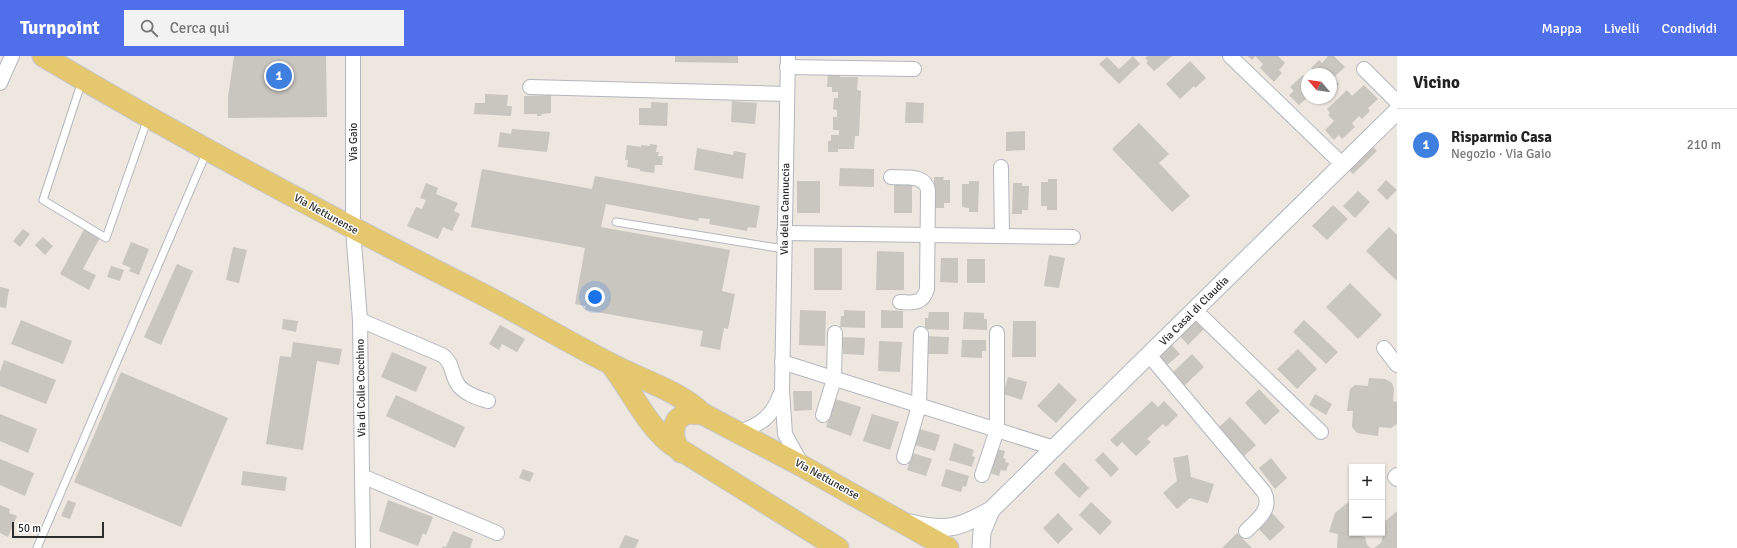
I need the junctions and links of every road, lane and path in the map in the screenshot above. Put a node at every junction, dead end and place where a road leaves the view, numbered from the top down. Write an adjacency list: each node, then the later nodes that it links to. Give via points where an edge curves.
1 (12, 56): 9 (street)
2 (43, 56): 8 (main road, Via Nettunense)
3 (353, 56): 20 (street, Via Gaio)
4 (1230, 56): 16 (street)
5 (787, 62): 6 (street); 11 (street, Via della Cannuccia)
6 (914, 69)
7 (1364, 69): 12 (street)
8 (83, 79): 14 (main road, Via Nettunense); 14 (lane, via 43,200 106,238)
9 (0, 83)
10 (530, 87): 11 (street)
11 (787, 94): 21 (street, Via della Cannuccia)
12 (1397, 102)
13 (1397, 111): 16 (street, Via Casal di Claudia)
14 (149, 117): 15 (main road, Via Nettunense)
15 (208, 150): 20 (main road, Via Nettunense); 58 (lane)
16 (1343, 164): 27 (street, Via Casal di Claudia)
17 (1001, 167): 23 (street)
18 (891, 177): 22 (street, via 917,178 927,184)
19 (616, 222): 25 (lane)
20 (353, 229): 28 (street, Via di Colle Cocchino); 35 (main road, Via Nettunense, via 526,317)
21 (784, 233): 22 (street); 25 (street, Via della Cannuccia)
22 (928, 235): 23 (street); 26 (street, via 926,293 918,302)
23 (1002, 236): 24 (street)
24 (1073, 237)
25 (784, 250): 34 (street, Via della Cannuccia)
26 (900, 302)
27 (1195, 310): 33 (street, Via Casal di Claudia); 45 (street)
28 (360, 320): 39 (street, via 446,358 452,366 460,388); 52 (street, Via di Colle Cocchino)
29 (835, 333): 37 (street)
30 (997, 333): 43 (street)
31 (921, 334): 40 (street)
32 (1384, 348): 36 (street)
33 (1149, 356): 46 (street, Via Casal di Claudia); 56 (street, via 1264,492 1267,500 1266,509)
34 (782, 362): 37 (street); 38 (street, Via della Cannuccia)
35 (611, 364): 41 (main road, Via Nettunense, via 686,400); 47 (main road, Via Nettunense, via 654,428)
36 (1397, 365)
37 (834, 379): 40 (street); 42 (street)
38 (782, 391): 44 (street, Via della Cannuccia, via 769,416 758,425); 49 (street, Via della Cannuccia, via 786,438)
39 (488, 402)
40 (919, 406): 43 (street); 48 (street)
41 (703, 414): 44 (main road, Via Nettunense); 47 (main road, Via Nettunense, via 686,413 677,420 673,436)
42 (823, 415)
43 (997, 430): 46 (street); 50 (street)
44 (739, 432): 49 (main road, Via Nettunense)
45 (1321, 432)
46 (1054, 448): 54 (street, Via Casal di Claudia)
47 (681, 452): 60 (main road, Via Nettunense)
48 (904, 457)
49 (802, 466): 55 (main road, Via Nettunense)
50 (982, 475)
51 (1397, 475): 53 (street)
52 (362, 476): 57 (street); 59 (street, Via di Colle Cocchino)
53 (1397, 479)
54 (991, 510): 55 (street, Via Casal di Claudia, via 954,528); 62 (street, Via Casal di Claudia, via 982,532)
55 (904, 522): 61 (main road, Via Nettunense)
56 (1246, 531)
57 (497, 533)
58 (37, 548)
59 (363, 548)
60 (838, 548)
61 (948, 548)
62 (981, 548)

